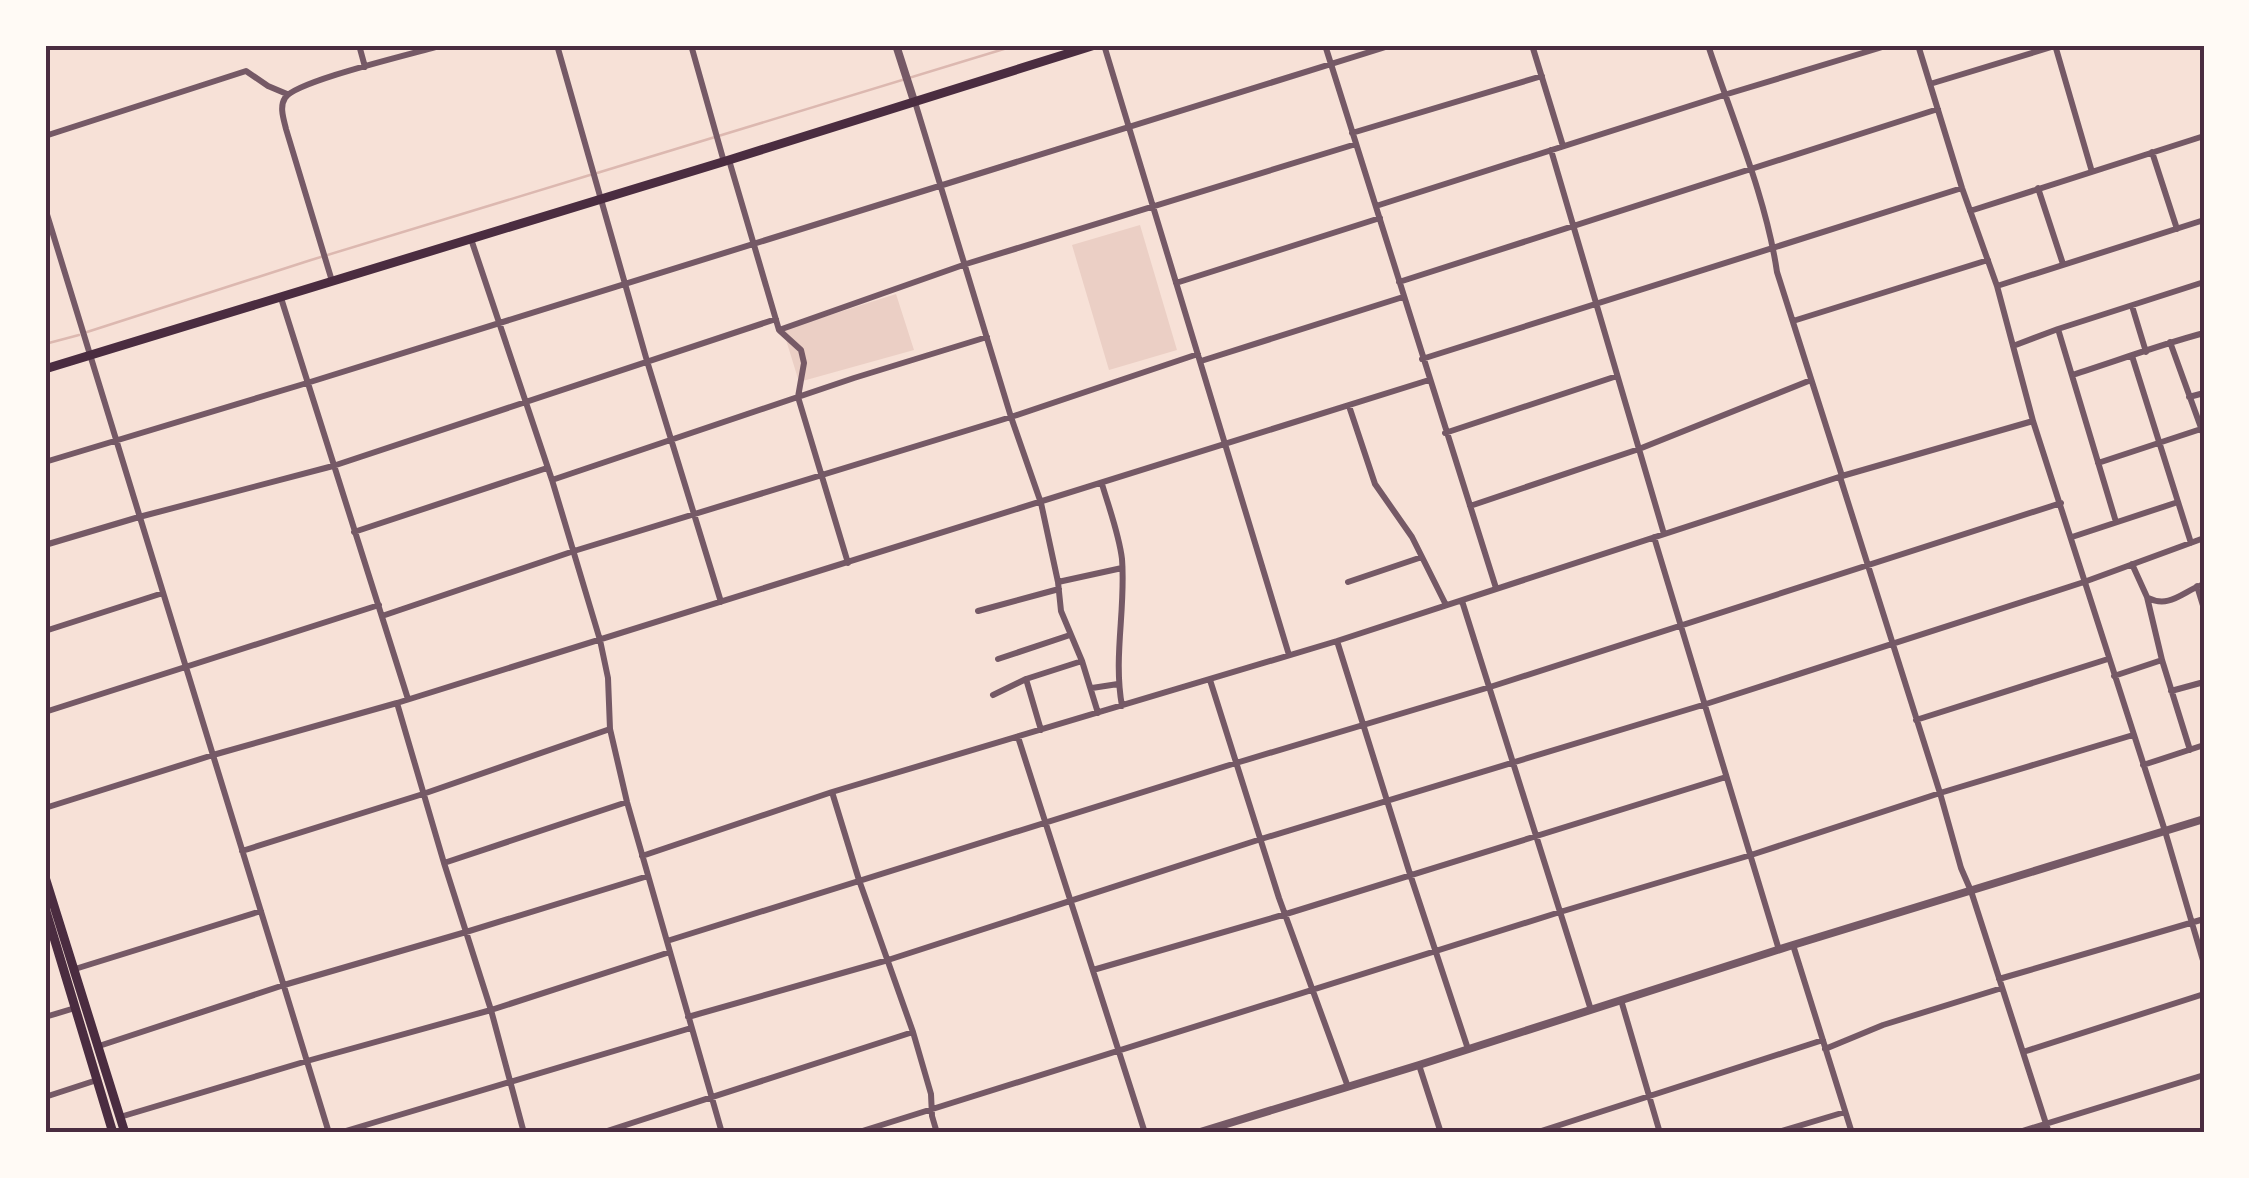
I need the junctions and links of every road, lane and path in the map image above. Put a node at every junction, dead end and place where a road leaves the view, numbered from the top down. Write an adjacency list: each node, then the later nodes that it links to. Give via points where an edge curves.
1 (359, 45): 16 (street)
2 (442, 45): 16 (street)
3 (558, 45): 37 (street)
4 (690, 45): 31 (street)
5 (896, 45): 21 (street)
6 (1095, 45): 21 (main road)
7 (1104, 45): 23 (street)
8 (1325, 45): 15 (street)
9 (1392, 45): 15 (street)
10 (1532, 45): 17 (street)
11 (1708, 45): 20 (street)
12 (1889, 45): 20 (street)
13 (1918, 45): 18 (street)
14 (2056, 45): 18 (street); 33 (street)
15 (1330, 63): 23 (street); 24 (street)
16 (366, 67): 19 (street)
17 (1542, 76): 24 (street); 28 (street)
18 (1930, 84): 22 (street)
19 (288, 94): 25 (street, via 246,71); 52 (street, via 282,107 286,129)
20 (1724, 95): 28 (street); 32 (street)
21 (914, 101): 31 (main road); 34 (street)
22 (1938, 109): 32 (street); 35 (street)
23 (1129, 126): 34 (street); 39 (street)
24 (1352, 132): 27 (street)
25 (45, 136)
26 (2204, 136): 30 (street)
27 (1356, 144): 38 (street); 39 (street)
28 (1563, 146): 29 (street)
29 (1551, 150): 38 (street); 44 (street)
30 (2152, 152): 33 (street); 45 (street)
31 (726, 161): 37 (main road); 47 (street)
32 (1750, 170): 44 (street); 48 (street)
33 (2092, 172): 36 (street)
34 (940, 184): 47 (street); 50 (street)
35 (1962, 188): 41 (street); 48 (street)
36 (2038, 188): 41 (street); 51 (street)
37 (602, 199): 46 (main road); 53 (street)
38 (1376, 206): 42 (street)
39 (1154, 207): 50 (street); 56 (street)
40 (45, 208): 73 (street)
41 (1970, 211): 49 (street)
42 (1380, 218): 54 (street); 56 (street)
43 (2204, 220): 45 (street)
44 (1573, 226): 54 (street); 60 (street)
45 (2177, 229): 51 (street)
46 (472, 239): 52 (main road); 64 (street)
47 (754, 243): 53 (street); 62 (street)
48 (1774, 249): 60 (street); 63 (street)
49 (1988, 260): 57 (street); 63 (street)
50 (966, 264): 65 (street); 68 (street)
51 (2063, 264): 57 (street)
52 (333, 282): 58 (main road)
53 (625, 282): 64 (street); 76 (street)
54 (1399, 282): 59 (street)
55 (2204, 282): 61 (street)
56 (1176, 283): 74 (street)
57 (1997, 286): 70 (street)
58 (282, 298): 73 (main road); 82 (street)
59 (1404, 298): 74 (street); 75 (street)
60 (1596, 304): 75 (street); 78 (street)
61 (2132, 306): 66 (street); 71 (street)
62 (776, 319): 65 (street); 76 (street)
63 (1792, 321): 81 (street)
64 (498, 322): 82 (street); 86 (street)
65 (779, 330): 84 (street, via 801,350)
66 (2058, 330): 70 (street); 79 (street)
67 (2204, 333): 69 (street)
68 (986, 337): 84 (street); 88 (street)
69 (2170, 342): 71 (street); 85 (street)
70 (2013, 346): 89 (street)
71 (2146, 352): 72 (street)
72 (2132, 356): 79 (street); 94 (street)
73 (90, 357): 77 (main road); 93 (street)
74 (1199, 358): 88 (street); 95 (street)
75 (1422, 359): 80 (street)
76 (647, 360): 86 (street); 92 (street)
77 (45, 369)
78 (1617, 376): 91 (street); 96 (street)
79 (2072, 376): 98 (street)
80 (1429, 380): 87 (street); 91 (street)
81 (1811, 380): 96 (street); 102 (street)
82 (307, 383): 93 (street); 99 (street)
83 (2204, 393): 85 (street)
84 (798, 397): 92 (street); 101 (street)
85 (2188, 397): 90 (street)
86 (525, 402): 99 (street); 100 (street)
87 (1349, 406): 95 (street); 120 (street, via 1376,484)
88 (1011, 417): 101 (street); 106 (street)
89 (2033, 420): 102 (street); 107 (street)
90 (2202, 432): 94 (street)
91 (1445, 433): 108 (street)
92 (672, 438): 103 (street); 109 (street)
93 (116, 440): 97 (street); 110 (street)
94 (2161, 443): 98 (street); 105 (street)
95 (1226, 446): 104 (street); 145 (street)
96 (1639, 448): 108 (street); 113 (street)
97 (45, 462)
98 (2098, 463): 111 (street)
99 (333, 466): 110 (street); 112 (street)
100 (547, 468): 103 (street); 112 (street)
101 (821, 475): 109 (street); 121 (street)
102 (1840, 476): 113 (street); 122 (street)
103 (552, 480): 119 (street)
104 (1102, 484): 106 (street); 124 (street)
105 (2178, 502): 111 (street); 117 (street)
106 (1041, 503): 121 (street); 127 (street)
107 (2060, 504): 115 (street); 122 (street)
108 (1470, 506): 129 (street)
109 (695, 514): 119 (street); 133 (street)
110 (139, 517): 118 (street); 130 (street)
111 (2116, 522): 115 (street)
112 (354, 532): 134 (street)
113 (1664, 534): 114 (street)
114 (1654, 537): 129 (street); 139 (street)
115 (2072, 537): 126 (street)
116 (2204, 538): 117 (street)
117 (2191, 543): 123 (street)
118 (45, 545)
119 (574, 551): 138 (street); 142 (street)
120 (1422, 557): 125 (street); 135 (street)
121 (848, 563): 133 (street)
122 (1868, 564): 139 (street); 144 (street)
123 (2132, 564): 126 (street); 131 (street)
124 (1122, 568): 127 (street); 155 (street)
125 (1348, 582)
126 (2084, 582): 144 (street); 146 (street)
127 (1058, 585): 137 (street); 141 (street)
128 (2200, 586): 131 (street, via 2174,600); 136 (street)
129 (1496, 588): 132 (street)
130 (163, 593): 140 (street); 150 (street)
131 (2147, 597): 148 (street)
132 (1462, 601): 135 (street); 156 (street)
133 (721, 602): 142 (street)
134 (379, 606): 138 (street); 150 (street)
135 (1446, 606): 143 (street)
136 (2204, 608)
137 (978, 611)
138 (382, 616): 160 (street)
139 (1682, 624): 156 (street); 162 (street)
140 (45, 631)
141 (1070, 635): 147 (street); 149 (street)
142 (600, 640): 160 (street); 168 (street)
143 (1338, 640): 145 (street); 167 (street)
144 (1892, 643): 162 (street); 166 (street)
145 (1289, 656): 153 (street)
146 (2108, 658): 151 (street); 166 (street)
147 (998, 659)
148 (2162, 660): 151 (street); 158 (street)
149 (1082, 661): 152 (street); 157 (street)
150 (186, 668): 164 (street); 174 (street)
151 (2114, 676): 170 (street)
152 (1026, 679): 159 (street); 169 (street)
153 (1210, 680): 163 (street); 176 (street)
154 (2204, 682): 158 (street)
155 (1118, 684): 157 (street); 163 (street)
156 (1490, 687): 167 (street); 175 (street)
157 (1092, 688): 165 (street)
158 (2171, 691): 173 (street)
159 (993, 695)
160 (408, 699): 161 (street)
161 (397, 704): 174 (street); 181 (street)
162 (1706, 704): 175 (street); 178 (street)
163 (1122, 706): 165 (street)
164 (45, 712)
165 (1098, 713): 169 (street)
166 (1916, 720): 180 (street)
167 (1364, 725): 176 (street); 182 (street)
168 (610, 729): 181 (street); 183 (street)
169 (1041, 730): 171 (street)
170 (2133, 735): 177 (street); 180 (street)
171 (1018, 737): 179 (street); 186 (street)
172 (2204, 745): 173 (street)
173 (2190, 750): 177 (street)
174 (213, 755): 184 (street); 190 (street)
175 (1513, 762): 182 (street); 188 (street)
176 (1236, 764): 186 (street); 189 (street)
177 (2142, 765): 187 (street)
178 (1726, 776): 188 (street); 191 (street)
179 (832, 792): 192 (street); 197 (street)
180 (1940, 793): 191 (street); 198 (street)
181 (423, 794): 190 (street); 193 (street)
182 (1387, 800): 189 (street); 194 (street)
183 (627, 802): 192 (street); 193 (street)
184 (45, 808)
185 (2204, 819): 187 (street)
186 (1046, 823): 197 (street); 199 (street)
187 (2165, 831): 198 (street); 205 (street)
188 (1536, 835): 194 (street); 202 (street)
189 (1261, 839): 199 (street); 203 (street)
190 (242, 851): 201 (street)
191 (1751, 855): 202 (street); 209 (street)
192 (642, 856): 195 (street)
193 (444, 863): 206 (street)
194 (1410, 874): 203 (street); 210 (street)
195 (648, 876): 206 (street); 207 (street)
196 (45, 877): 214 (main road)
197 (860, 880): 207 (street); 212 (street)
198 (1971, 891): 208 (street); 216 (street)
199 (1070, 902): 212 (street); 215 (street)
200 (45, 908): 221 (main road)
201 (261, 911): 214 (street); 217 (street)
202 (1560, 912): 210 (street); 223 (street)
203 (1286, 914): 215 (street); 218 (street)
204 (2204, 918): 205 (street)
205 (2192, 922): 213 (street); 216 (street)
206 (466, 932): 217 (street); 222 (street)
207 (667, 941): 211 (street)
208 (1793, 945): 209 (street); 228 (street)
209 (1779, 950): 220 (street)
210 (1436, 951): 218 (street); 230 (street)
211 (670, 952): 222 (street); 224 (street)
212 (888, 960): 224 (street); 227 (street)
213 (2204, 964)
214 (74, 969): 229 (main road)
215 (1092, 970): 232 (street)
216 (2000, 983): 231 (street); 233 (street)
217 (284, 984): 229 (street); 234 (street)
218 (1314, 991): 232 (street); 239 (street)
219 (2204, 994): 233 (street)
220 (1621, 1000): 223 (street); 242 (street)
221 (75, 1008): 225 (street); 237 (main road)
222 (491, 1010): 234 (street); 238 (street)
223 (1591, 1010): 230 (street)
224 (688, 1017): 226 (street)
225 (45, 1018)
226 (691, 1028): 238 (street); 241 (street)
227 (912, 1032): 241 (street); 243 (street)
228 (1823, 1040): 231 (street); 242 (street)
229 (99, 1046): 245 (main road)
230 (1468, 1048): 235 (street)
231 (1826, 1049): 244 (street)
232 (1117, 1050): 243 (street); 257 (street)
233 (2023, 1052): 247 (street)
234 (307, 1061): 245 (street); 250 (street)
235 (1418, 1065): 239 (street); 260 (street)
236 (2204, 1076): 247 (street)
237 (97, 1080): 240 (street); 248 (main road)
238 (509, 1083): 251 (street); 252 (street)
239 (1348, 1086): 246 (street)
240 (45, 1097)
241 (710, 1097): 253 (street); 254 (street)
242 (1650, 1097): 261 (street); 262 (street)
243 (932, 1109): 255 (street); 256 (street)
244 (1845, 1112): 263 (street); 264 (street)
245 (120, 1117): 249 (main road)
246 (1231, 1122): 258 (street); 259 (street)
247 (2046, 1123): 265 (street); 266 (street)
248 (113, 1133)
249 (126, 1133)
250 (329, 1133)
251 (339, 1133)
252 (524, 1133)
253 (601, 1133)
254 (722, 1133)
255 (856, 1133)
256 (937, 1133)
257 (1145, 1133)
258 (1197, 1133)
259 (1234, 1133)
260 (1441, 1133)
261 (1535, 1133)
262 (1660, 1133)
263 (1775, 1133)
264 (1852, 1133)
265 (2016, 1133)
266 (2049, 1133)

